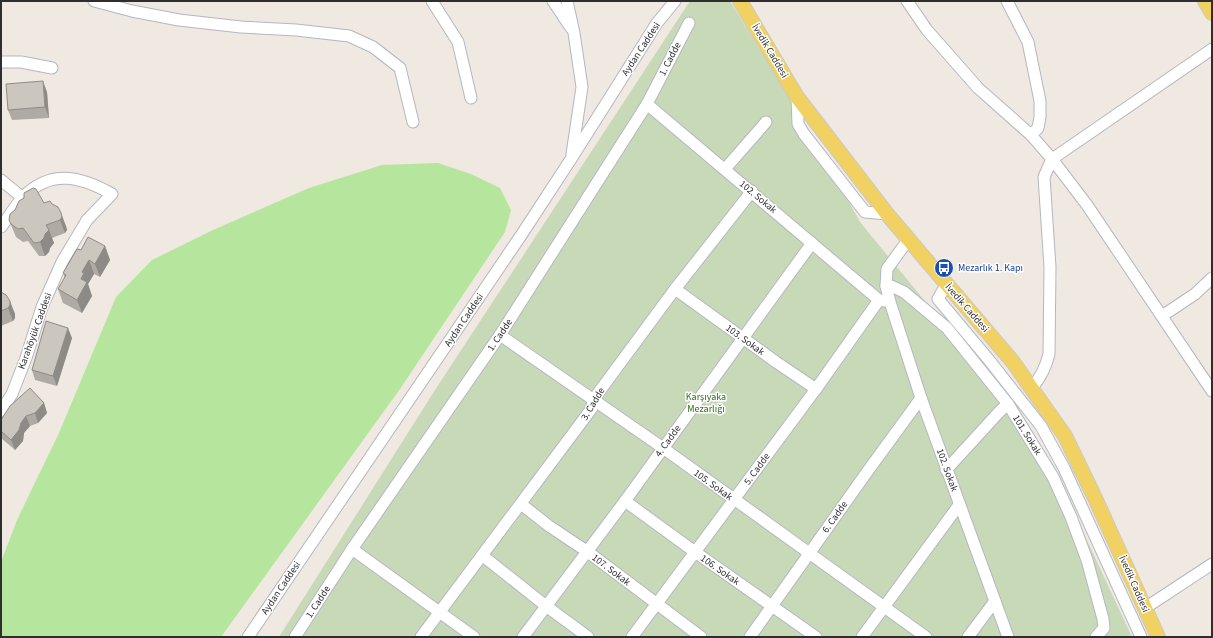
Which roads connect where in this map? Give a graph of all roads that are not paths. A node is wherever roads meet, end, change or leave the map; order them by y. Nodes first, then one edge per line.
1 (94, 1) edge
2 (432, 1) edge
3 (553, 1) edge
4 (567, 1) edge
5 (675, 1) edge
6 (740, 1) edge
7 (907, 1) edge
8 (1007, 1) edge
9 (1205, 1) edge
10 (1212, 14) edge
11 (689, 23) dead end
12 (574, 33) junction
13 (1212, 49) edge
14 (1, 62) edge
15 (52, 68) dead end
16 (470, 98) dead end
17 (647, 104) junction
18 (413, 122) dead end
19 (766, 122) dead end
20 (1031, 135) junction
21 (1052, 159) junction
22 (571, 160) junction
23 (725, 169) junction
24 (1, 180) edge
25 (752, 191) junction
26 (23, 198) junction
27 (1, 227) edge
28 (908, 240) junction
29 (812, 243) junction
30 (1212, 278) edge
31 (946, 285) junction
32 (886, 286) junction
33 (675, 289) junction
34 (885, 301) junction
35 (1162, 316) junction
36 (500, 335) junction
37 (742, 338) junction
38 (1013, 362) junction
39 (1000, 373) junction
40 (1032, 388) junction
41 (816, 389) junction
42 (1212, 391) edge
43 (921, 398) junction
44 (593, 400) junction
45 (1008, 404) junction
46 (1, 411) edge
47 (663, 448) junction
48 (946, 470) junction
49 (1095, 498) junction
50 (734, 500) junction
51 (625, 501) junction
52 (521, 504) junction
53 (1081, 504) junction
54 (960, 505) junction
55 (352, 548) junction
56 (588, 552) junction
57 (695, 552) junction
58 (810, 554) junction
59 (483, 556) junction
60 (1212, 564) edge
61 (995, 601) junction
62 (656, 604) junction
63 (546, 606) junction
64 (771, 606) junction
65 (884, 606) junction
66 (1145, 608) junction
67 (440, 612) junction
68 (248, 637) edge
69 (295, 637) edge
70 (421, 637) edge
71 (474, 637) edge
72 (523, 637) edge
73 (588, 637) edge
74 (632, 637) edge
75 (701, 637) edge
76 (750, 637) edge
77 (816, 637) edge
78 (862, 637) edge
79 (926, 637) edge
80 (968, 637) edge
81 (1008, 637) edge
82 (1096, 637) edge
83 (1141, 637) edge
84 (1158, 637) edge

1 - 18 street
2 - 16 street
3 - 12 street
4 - 12 street
5 - 22 street, Aydan Caddesi
6 - 28 main road, İvedik Caddesi
7 - 20 street
8 - 20 street
9 - 10 main road
11 - 17 street, 1. Cadde
12 - 22 street
13 - 21 street
14 - 15 street
17 - 23 street, 102. Sokak
17 - 36 street, 1. Cadde
19 - 23 street
20 - 21 street
21 - 35 street
21 - 40 street
22 - 68 street, Aydan Caddesi
23 - 25 street, 102. Sokak
24 - 26 street
25 - 29 street, 102. Sokak
25 - 33 street, 3. Cadde
26 - 27 street
26 - 46 street, Karahöyük Caddesi
28 - 31 main road, İvedik Caddesi
28 - 32 street, 102. Sokak
29 - 34 street, 102. Sokak
29 - 37 street, 4. Cadde
30 - 35 street
31 - 38 main road, İvedik Caddesi
31 - 39 street
32 - 34 street, 102. Sokak
32 - 45 street, 101. Sokak
33 - 37 street, 103. Sokak
33 - 44 street, 3. Cadde
34 - 41 street, 5. Cadde
34 - 43 street, 102. Sokak
35 - 42 street
36 - 44 street, 105. Sokak
36 - 55 street, 1. Cadde
37 - 41 street, 103. Sokak
37 - 47 street, 4. Cadde
38 - 39 street
38 - 40 main road, İvedik Caddesi
39 - 53 street
40 - 49 main road, İvedik Caddesi
41 - 50 street, 5. Cadde
43 - 48 street, 102. Sokak
43 - 58 street, 6. Cadde
44 - 47 street, 105. Sokak
44 - 52 street, 3. Cadde
45 - 48 street
45 - 82 street, 101. Sokak
47 - 50 street, 105. Sokak
47 - 51 street, 4. Cadde
48 - 54 street, 102. Sokak
49 - 53 street
49 - 66 main road, İvedik Caddesi
50 - 57 street, 5. Cadde
50 - 58 street, 105. Sokak
51 - 56 street, 4. Cadde
51 - 57 street, 106. Sokak
52 - 56 street, 107. Sokak
52 - 59 street, 3. Cadde
53 - 83 street
54 - 61 street, 102. Sokak
54 - 65 street
55 - 67 street
55 - 69 street, 1. Cadde
56 - 62 street, 107. Sokak
56 - 63 street, 4. Cadde
57 - 62 street, 5. Cadde
57 - 64 street, 106. Sokak
58 - 64 street, 6. Cadde
58 - 65 street, 105. Sokak
59 - 63 street
59 - 67 street, 3. Cadde
60 - 66 street
61 - 80 street
61 - 81 street, 102. Sokak
62 - 74 street, 5. Cadde
62 - 75 street, 107. Sokak
63 - 72 street, 4. Cadde
63 - 73 street
64 - 76 street, 6. Cadde
64 - 77 street, 106. Sokak
65 - 78 street
65 - 79 street, 105. Sokak
66 - 84 main road, İvedik Caddesi
67 - 70 street, 3. Cadde
67 - 71 street

